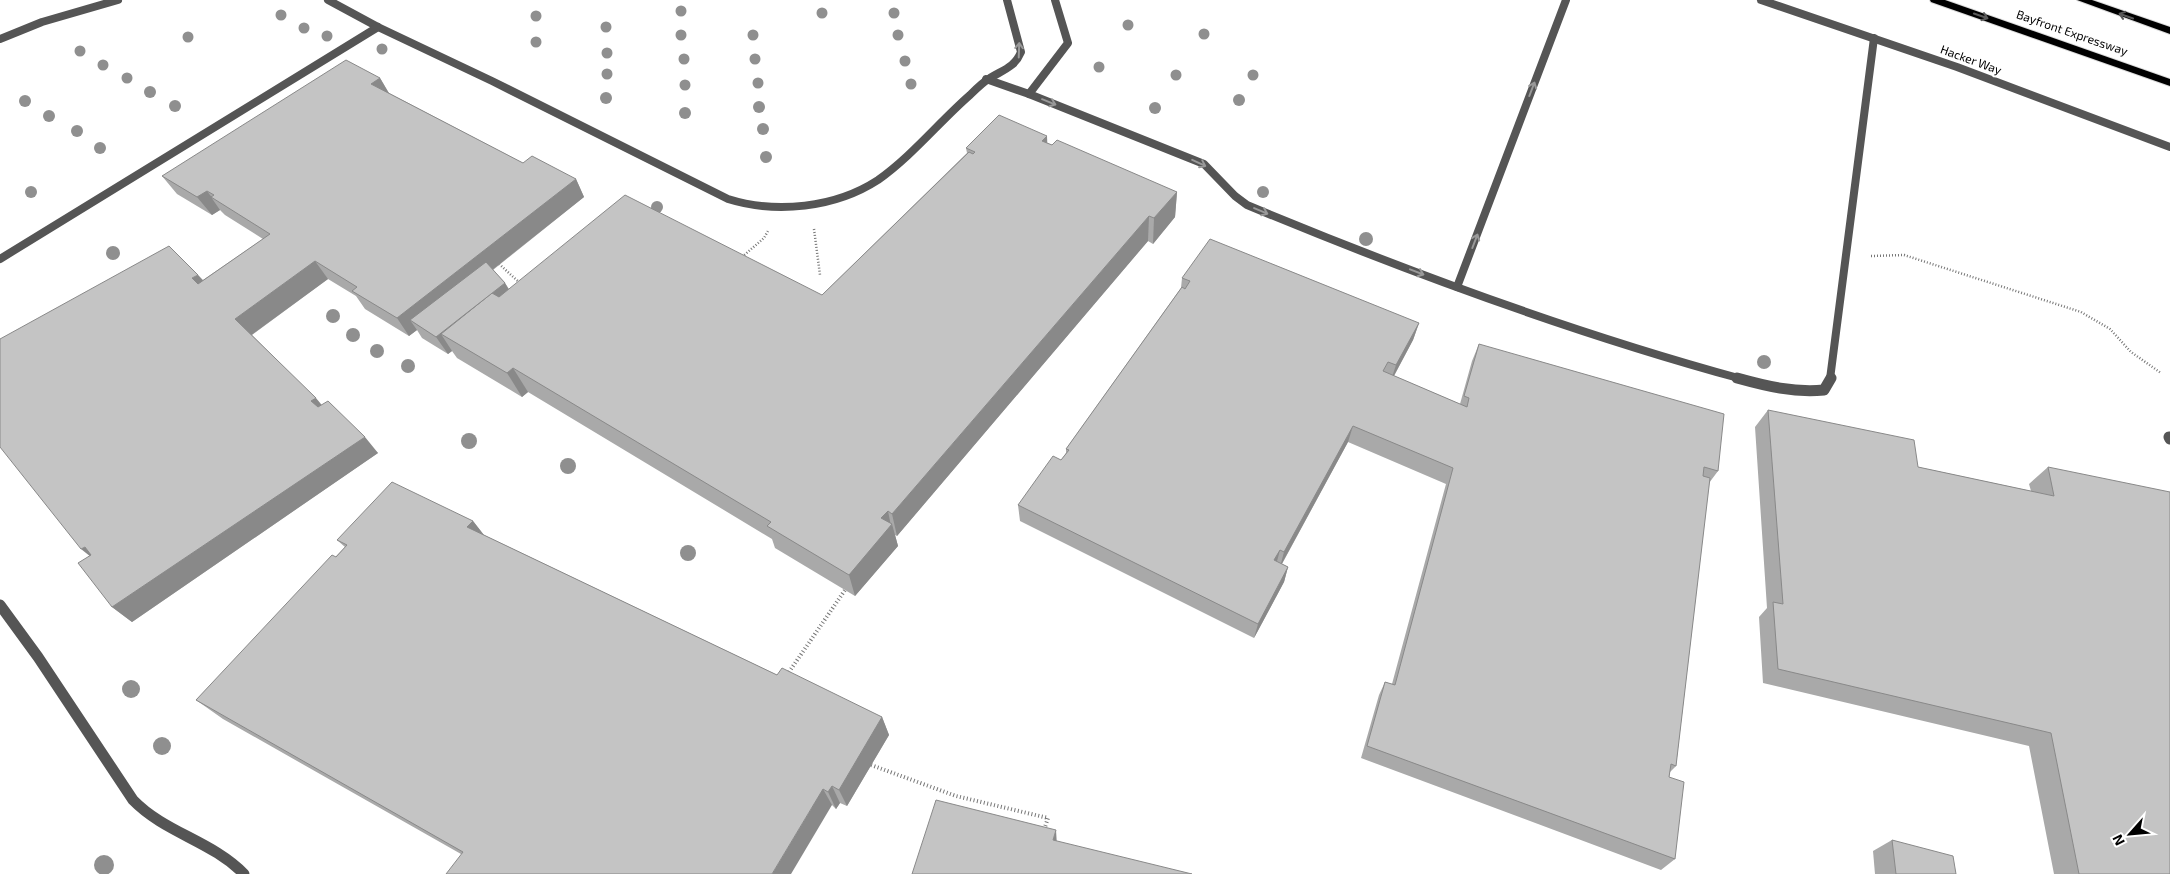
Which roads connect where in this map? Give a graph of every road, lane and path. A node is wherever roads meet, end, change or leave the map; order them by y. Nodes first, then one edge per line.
1 (118, 0) edge
2 (328, 0) edge
3 (1007, 0) edge
4 (1055, 0) edge
5 (1566, 0) edge
6 (1762, 0) edge
7 (1936, 0) edge
8 (2082, 0) edge
9 (378, 27) junction
10 (2170, 31) edge
11 (0, 38) edge
12 (1874, 38) junction
13 (986, 79) junction
14 (2170, 83) edge
15 (1029, 94) junction
16 (2170, 147) edge
17 (812, 203) junction
18 (782, 208) junction
19 (742, 257) edge
20 (1848, 258) junction
21 (0, 259) edge
22 (499, 264) dead end
23 (820, 276) dead end
24 (1457, 286) junction
25 (526, 288) edge
26 (2161, 373) dead end
27 (845, 590) edge
28 (0, 605) edge
29 (782, 682) edge
30 (871, 765) edge
31 (1043, 833) edge
32 (244, 874) edge

1 - 11 lane
2 - 9 lane
13 -> 3 lane
4 - 15 lane
24 -> 5 lane
6 - 12 lane, Hacker Way
7 -> 14 highway, Bayfront Expressway
10 -> 8 highway
9 - 18 lane
9 - 21 lane
12 - 16 lane, Hacker Way
12 - 20 lane
13 - 15 lane
13 - 17 lane
15 -> 24 lane
17 - 18 lane
17 - 23 path
18 - 19 path
20 - 24 lane
20 - 26 path
22 - 25 path
27 - 29 path
28 - 32 lane
30 - 31 path

